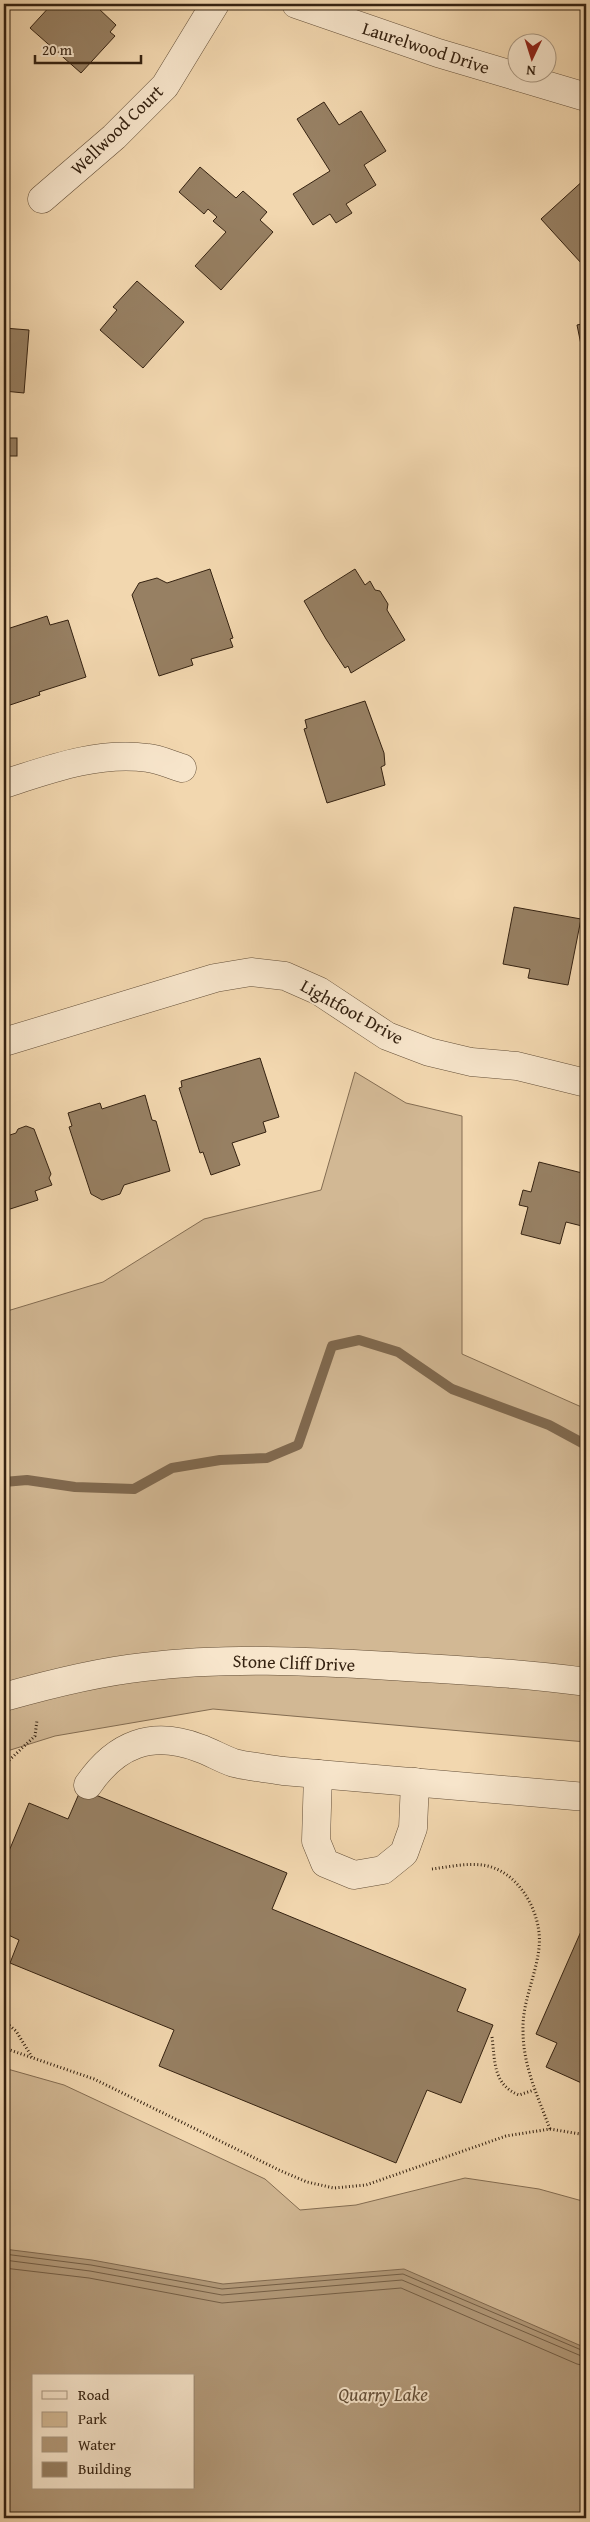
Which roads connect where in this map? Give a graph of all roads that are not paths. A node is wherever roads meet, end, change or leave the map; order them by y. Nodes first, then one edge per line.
1 (215, 4) edge
2 (296, 4) edge
3 (586, 97) edge
4 (42, 199) dead end
5 (182, 768) dead end
6 (4, 784) edge
7 (4, 1042) edge
8 (586, 1083) edge
9 (586, 1682) edge
10 (4, 1697) edge
11 (318, 1774) junction
12 (415, 1782) junction
13 (88, 1785) dead end
14 (586, 1797) edge

1 - 4 street, Wellwood Court
2 - 3 street, Laurelwood Drive
5 - 6 street
7 - 8 street, Lightfoot Drive
9 - 10 street, Stone Cliff Drive
11 - 12 street
11 - 12 street
11 - 13 street
12 - 14 street

